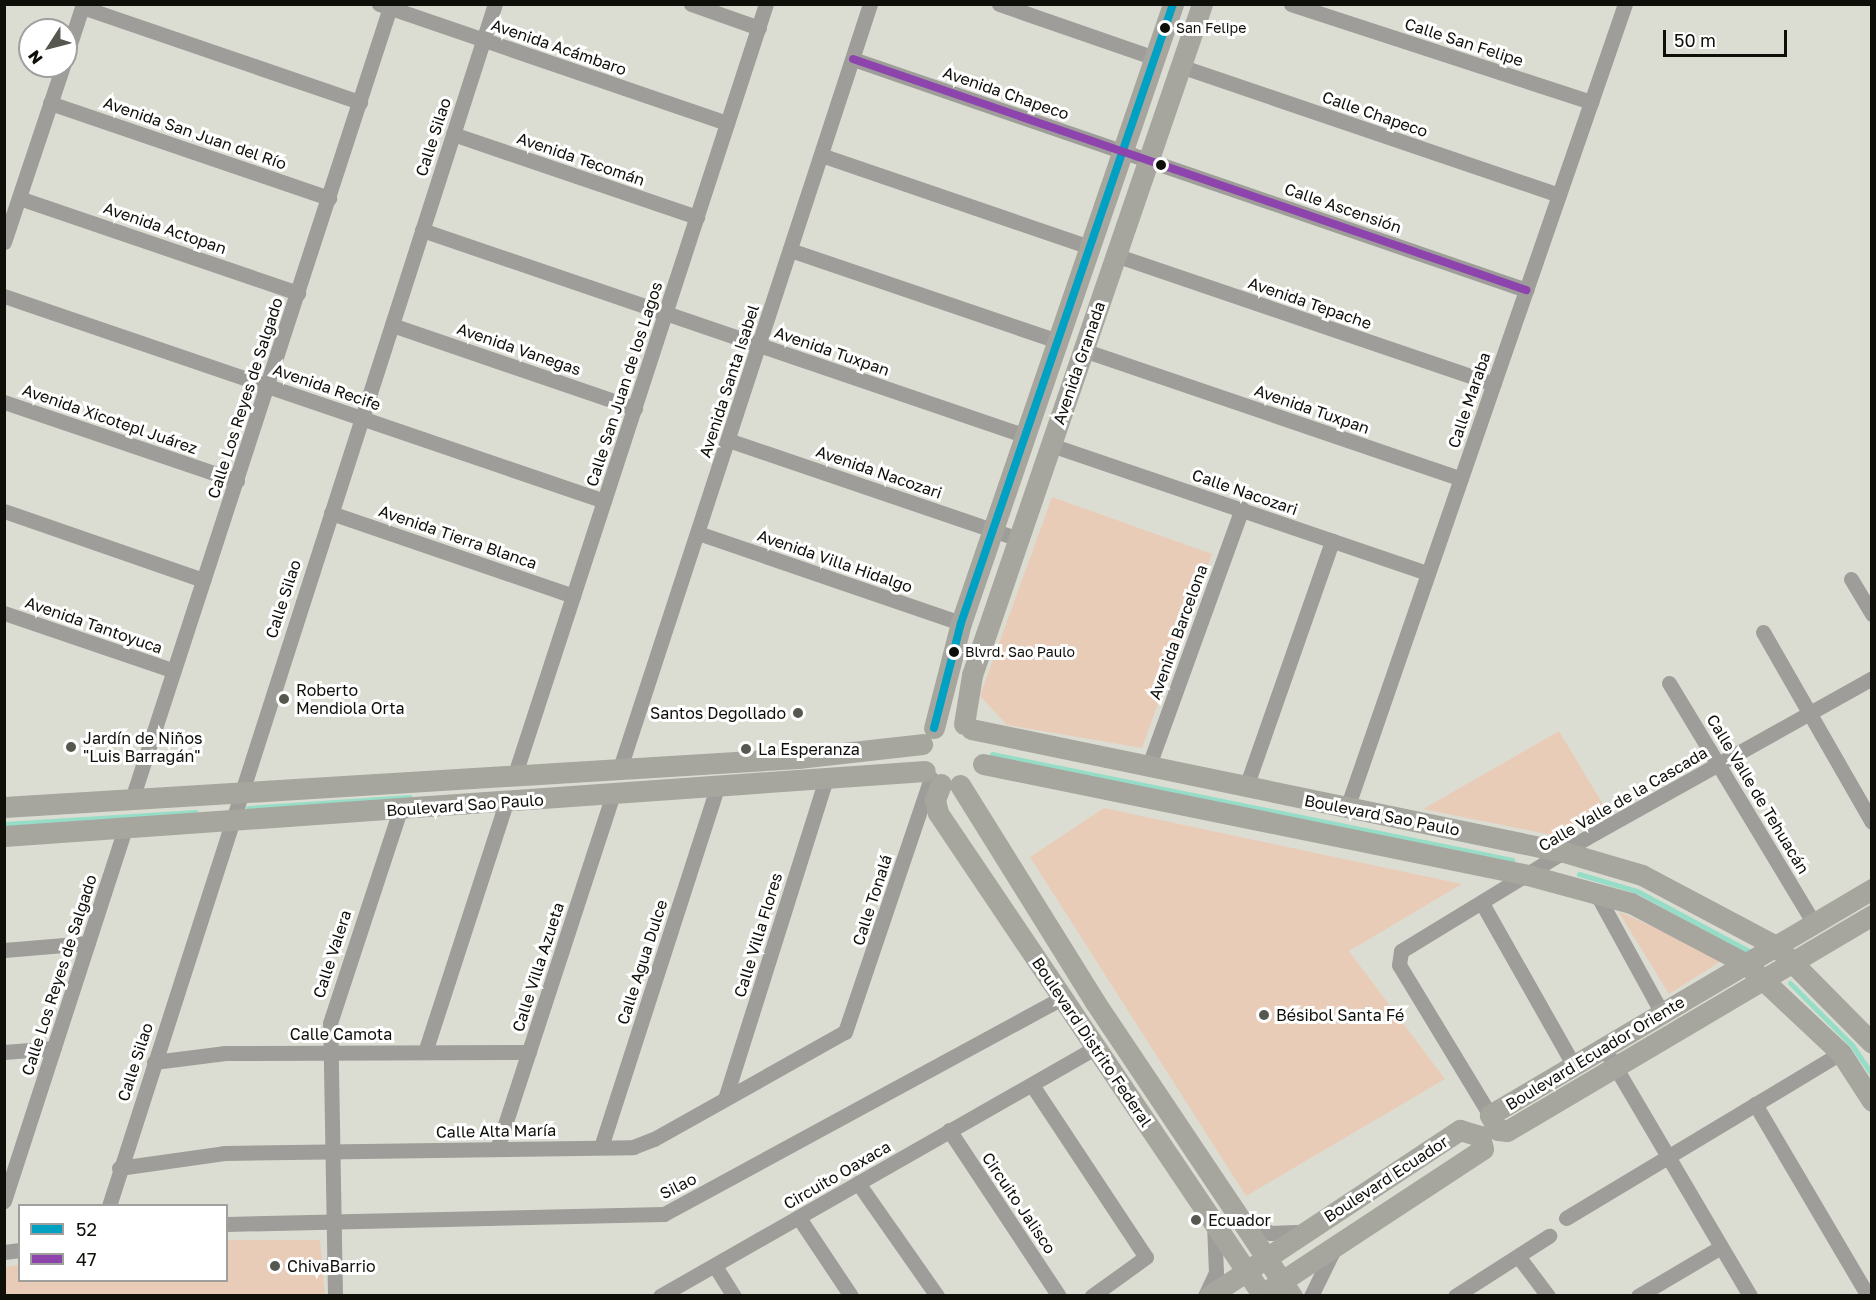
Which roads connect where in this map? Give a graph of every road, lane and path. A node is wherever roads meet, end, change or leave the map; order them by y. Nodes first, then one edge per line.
1 (495, 4) edge
2 (691, 4) edge
3 (766, 4) edge
4 (870, 4) edge
5 (999, 4) edge
6 (1173, 4) edge
7 (1202, 4) edge
8 (1291, 4) edge
9 (1622, 5) edge
10 (83, 6) edge
11 (387, 6) edge
12 (78, 21) edge
13 (759, 28) junction
14 (483, 40) junction
15 (1155, 58) junction
16 (853, 59) junction
17 (1180, 66) junction
18 (59, 78) edge
19 (360, 102) junction
20 (1591, 102) junction
21 (50, 103) junction
22 (727, 123) junction
23 (453, 134) junction
24 (1123, 152) junction
25 (821, 155) junction
26 (1148, 160) junction
27 (1559, 195) junction
28 (19, 198) junction
29 (329, 198) junction
30 (697, 218) junction
31 (422, 230) junction
32 (4, 242) edge
33 (1090, 247) junction
34 (790, 250) junction
35 (1115, 255) junction
36 (1526, 290) junction
37 (298, 293) junction
38 (4, 296) edge
39 (666, 313) junction
40 (392, 325) junction
41 (1058, 341) junction
42 (759, 345) junction
43 (1083, 350) junction
44 (1494, 384) junction
45 (268, 386) junction
46 (4, 402) edge
47 (635, 408) junction
48 (361, 418) junction
49 (1026, 436) junction
50 (728, 440) junction
51 (1051, 445) junction
52 (1461, 479) junction
53 (237, 481) junction
54 (604, 501) junction
55 (1242, 509) junction
56 (4, 511) edge
57 (331, 513) junction
58 (994, 531) junction
59 (698, 533) junction
60 (1019, 539) junction
61 (1332, 541) junction
62 (1428, 573) junction
63 (1851, 579) dead end
64 (203, 580) junction
65 (573, 596) junction
66 (4, 614) edge
67 (1872, 614) edge
68 (961, 623) junction
69 (1763, 632) dead end
70 (171, 670) junction
71 (1872, 678) edge
72 (1670, 683) dead end
73 (1809, 713) junction
74 (968, 726) junction
75 (928, 736) junction
76 (983, 764) junction
77 (1721, 764) junction
78 (620, 768) junction
79 (1148, 768) junction
80 (515, 774) junction
81 (939, 780) junction
82 (825, 781) junction
83 (717, 788) junction
84 (1246, 788) junction
85 (613, 795) junction
86 (237, 796) junction
87 (131, 802) junction
88 (506, 802) junction
89 (4, 807) edge
90 (1347, 808) junction
91 (400, 810) junction
92 (232, 821) junction
93 (1872, 822) edge
94 (125, 828) junction
95 (4, 836) edge
96 (1564, 852) junction
97 (1528, 875) junction
98 (1872, 889) edge
99 (1596, 893) junction
100 (1483, 905) junction
101 (1872, 915) edge
102 (1814, 923) junction
103 (88, 943) junction
104 (1776, 946) junction
105 (4, 950) edge
106 (1793, 962) junction
107 (1745, 963) junction
108 (1764, 979) junction
109 (1062, 998) junction
110 (1095, 1002) junction
111 (1662, 1013) junction
112 (1075, 1018) junction
113 (845, 1032) joint
114 (1872, 1043) edge
115 (54, 1048) junction
116 (1095, 1048) junction
117 (1604, 1048) junction
118 (4, 1052) edge
119 (330, 1052) junction
120 (424, 1052) junction
121 (529, 1052) junction
122 (1841, 1053) junction
123 (154, 1062) junction
124 (1574, 1065) junction
125 (1615, 1067) junction
126 (1032, 1085) junction
127 (725, 1099) junction
128 (1872, 1101) edge
129 (1755, 1104) junction
130 (1490, 1115) junction
131 (949, 1130) junction
132 (601, 1147) junction
133 (497, 1149) junction
134 (331, 1151) junction
135 (1668, 1156) junction
136 (120, 1168) junction
137 (858, 1183) junction
138 (4, 1201) edge
139 (110, 1204) edge
140 (1236, 1214) junction
141 (799, 1218) junction
142 (1566, 1218) dead end
143 (1213, 1219) junction
144 (228, 1224) edge
145 (331, 1224) junction
146 (1306, 1232) junction
147 (1549, 1236) dead end
148 (1339, 1244) junction
149 (1721, 1247) junction
150 (1518, 1256) junction
151 (1265, 1258) junction
152 (715, 1266) junction
153 (1246, 1271) junction
154 (1287, 1288) edge
155 (1262, 1295) edge
156 (335, 1296) edge
157 (660, 1296) edge
158 (734, 1296) edge
159 (851, 1296) edge
160 (937, 1296) edge
161 (1059, 1296) edge
162 (1092, 1296) edge
163 (1207, 1296) edge
164 (1311, 1296) edge
165 (1455, 1296) edge
166 (1548, 1296) edge
167 (1638, 1296) edge
168 (1750, 1296) edge
169 (1868, 1296) edge

1 - 14 street, Calle Silao
2 - 13 street
3 - 13 street, Calle San Juan de los Lagos
4 - 16 street, Avenida Santa Isabel
5 - 15 street
6 - 15 main road, Avenida Granada
7 - 17 main road, Avenida Granada
8 - 20 street, Calle San Felipe
9 - 20 street, Calle Maraba
10 - 12 street
10 - 19 street
11 - 14 street, Avenida Acámbaro
11 - 19 street, Calle Los Reyes de Salgado
13 - 22 street, Calle San Juan de los Lagos
14 - 22 street, Avenida Acámbaro
14 - 23 street, Calle Silao
15 - 24 main road, Avenida Granada
16 - 24 street, Avenida Chapeco
16 - 25 street, Avenida Santa Isabel
17 - 26 main road, Avenida Granada
17 - 27 street, Calle Chapeco
18 - 21 street
19 - 29 street, Calle Los Reyes de Salgado
20 - 27 street, Calle Maraba
21 - 28 street
21 - 29 street, Avenida San Juan del Río
22 - 30 street, Calle San Juan de los Lagos
23 - 30 street, Avenida Tecomán
23 - 31 street, Calle Silao
24 - 26 street, Avenida Chapeco
24 - 33 main road, Avenida Granada
25 - 33 street
25 - 34 street, Avenida Santa Isabel
26 - 35 main road, Avenida Granada
26 - 36 street, Calle Ascensión
27 - 36 street, Calle Maraba
28 - 32 street
28 - 37 street, Avenida Actopan
29 - 37 street, Calle Los Reyes de Salgado
30 - 39 street, Calle San Juan de los Lagos
31 - 39 street, Avenida Tuxpan
31 - 40 street, Calle Silao
33 - 41 main road, Avenida Granada
34 - 41 street
34 - 42 street, Avenida Santa Isabel
35 - 43 main road, Avenida Granada
35 - 44 street, Avenida Tepache
36 - 44 street, Calle Maraba
37 - 45 street, Calle Los Reyes de Salgado
38 - 45 street, Avenida Recife
39 - 42 street, Avenida Tuxpan
39 - 47 street, Calle San Juan de los Lagos
40 - 47 street, Avenida Vanegas
40 - 48 street, Calle Silao
41 - 49 main road, Avenida Granada
42 - 49 street, Avenida Tuxpan
42 - 50 street, Avenida Santa Isabel
43 - 51 main road, Avenida Granada
43 - 52 street, Avenida Tuxpan
44 - 52 street, Calle Maraba
45 - 48 street, Avenida Recife
45 - 53 street, Calle Los Reyes de Salgado
46 - 53 street, Avenida Xicotepl Juárez
47 - 54 street, Calle San Juan de los Lagos
48 - 54 street, Avenida Recife
48 - 57 street, Calle Silao
49 - 58 main road, Avenida Granada
50 - 58 street, Avenida Nacozari
50 - 59 street, Avenida Santa Isabel
51 - 55 street, Calle Nacozari
51 - 60 main road, Avenida Granada
52 - 62 street, Calle Maraba
53 - 64 street, Calle Los Reyes de Salgado
54 - 65 street, Calle San Juan de los Lagos
55 - 61 street, Calle Nacozari
55 - 79 street, Avenida Barcelona
56 - 64 street
57 - 65 street, Avenida Tierra Blanca
57 - 86 street, Calle Silao
58 - 60 street, Avenida Nacozari
58 - 68 main road, Avenida Granada
59 - 68 street, Avenida Villa Hidalgo
59 - 78 street, Avenida Santa Isabel
60 - 74 main road, Avenida Granada
61 - 62 street, Calle Nacozari
61 - 84 street
62 - 90 street, Calle Maraba
63 - 67 street
64 - 70 street, Calle Los Reyes de Salgado
65 - 80 street, Calle San Juan de los Lagos
66 - 70 street, Avenida Tantoyuca
68 - 75 main road, Avenida Granada
69 - 73 street
70 - 87 street, Calle Los Reyes de Salgado
71 - 73 street, Calle Valle de la Cascada
72 - 77 street, Calle Valle de Tehuacán
73 - 77 street, Calle Valle de la Cascada
73 - 93 street
74 - 75 main road, Boulevard Sao Paulo
74 - 76 main road
74 - 79 main road, Boulevard Sao Paulo
75 - 78 main road, Boulevard Sao Paulo
75 - 81 main road
76 - 81 main road
76 - 97 main road, Boulevard Sao Paulo
77 - 96 street, Calle Valle de la Cascada
77 - 102 street, Calle Valle de Tehuacán
78 - 80 main road, Boulevard Sao Paulo
79 - 84 main road, Boulevard Sao Paulo
80 - 86 main road, Boulevard Sao Paulo
81 - 82 main road, Boulevard Sao Paulo
81 - 109 main road, Boulevard Distrito Federal
81 - 110 main road, Boulevard Distrito Federal
81 - 113 street, Calle Tonalá
82 - 83 main road, Boulevard Sao Paulo
82 - 127 street, Calle Villa Flores
83 - 85 main road, Boulevard Sao Paulo
83 - 132 street, Calle Agua Dulce
84 - 90 main road, Boulevard Sao Paulo
85 - 88 main road, Boulevard Sao Paulo
85 - 121 street, Calle Villa Azueta
86 - 87 main road, Boulevard Sao Paulo
86 - 92 street, Calle Silao
87 - 89 main road, Boulevard Sao Paulo
88 - 91 main road, Boulevard Sao Paulo
88 - 120 street
90 - 96 main road, Boulevard Sao Paulo
91 - 92 main road, Boulevard Sao Paulo
91 - 119 street, Calle Valera
92 - 94 main road, Boulevard Sao Paulo
92 - 123 street, Calle Silao
94 - 95 main road, Boulevard Sao Paulo
94 - 103 street, Calle Los Reyes de Salgado
96 - 97 street, Calle Valle de la Cascada
96 - 104 main road, Boulevard Sao Paulo
97 - 99 main road, Boulevard Sao Paulo
97 - 100 street, Calle Valle de la Cascada
98 - 102 main road, Boulevard Ecuador Oriente
99 - 107 main road, Boulevard Sao Paulo
99 - 111 street
100 - 124 street
100 - 130 street, Calle Valle de la Cascada
101 - 106 main road, Boulevard Ecuador Oriente
102 - 104 main road, Boulevard Ecuador Oriente
103 - 105 street
103 - 115 street, Calle Los Reyes de Salgado
104 - 106 main road, Boulevard Sao Paulo
104 - 107 main road, Boulevard Ecuador Oriente
106 - 108 main road, Boulevard Ecuador Oriente
106 - 114 main road, Boulevard Sao Paulo
107 - 108 main road, Boulevard Sao Paulo
107 - 111 main road, Boulevard Ecuador Oriente
108 - 122 main road, Boulevard Sao Paulo
108 - 125 main road, Boulevard Ecuador Oriente
109 - 112 main road, Boulevard Distrito Federal
109 - 145 street, Silao
110 - 112 street
110 - 140 main road, Boulevard Distrito Federal
111 - 117 main road, Boulevard Ecuador Oriente
112 - 116 main road, Boulevard Distrito Federal
113 - 127 street, Calle Alta María
115 - 118 street
115 - 138 street, Calle Los Reyes de Salgado
116 - 126 street, Circuito Oaxaca
116 - 143 main road, Boulevard Distrito Federal
117 - 124 main road, Boulevard Ecuador Oriente
117 - 125 street
119 - 120 street, Calle Camota
119 - 123 street, Calle Camota
119 - 134 street, Calle Valera
120 - 121 street, Calle Camota
121 - 133 street, Calle Villa Azueta
122 - 128 main road, Boulevard Sao Paulo
122 - 129 street
123 - 136 street, Calle Silao
124 - 130 main road, Boulevard Ecuador Oriente
125 - 130 main road, Boulevard Ecuador Oriente
125 - 135 street
126 - 131 street, Circuito Oaxaca
126 - 162 street
127 - 132 street, Calle Alta María
129 - 135 street
129 - 169 street
131 - 137 street, Circuito Oaxaca
131 - 161 street, Circuito Jalisco
132 - 133 street, Calle Alta María
133 - 134 street, Calle Alta María
134 - 136 street, Calle Alta María
134 - 145 street, Calle Valera
135 - 142 street
135 - 149 street
136 - 139 street, Calle Silao
137 - 141 street, Circuito Oaxaca
137 - 160 street
140 - 146 street
140 - 151 main road, Boulevard Distrito Federal
141 - 152 street, Circuito Oaxaca
141 - 159 street
143 - 153 main road, Boulevard Distrito Federal
143 - 163 street
144 - 145 street, Silao
145 - 156 street, Calle Valera
146 - 148 main road, Boulevard Ecuador
146 - 151 main road, Boulevard Ecuador
147 - 150 street
148 - 154 main road, Boulevard Ecuador
148 - 164 street
149 - 167 street
149 - 168 street
150 - 165 street
150 - 166 street
151 - 153 main road, Boulevard Ecuador
151 - 154 main road, Boulevard Distrito Federal
152 - 157 street, Circuito Oaxaca
152 - 158 street
153 - 155 main road, Boulevard Distrito Federal
153 - 163 main road, Boulevard Ecuador
154 - 155 main road, Boulevard Ecuador

